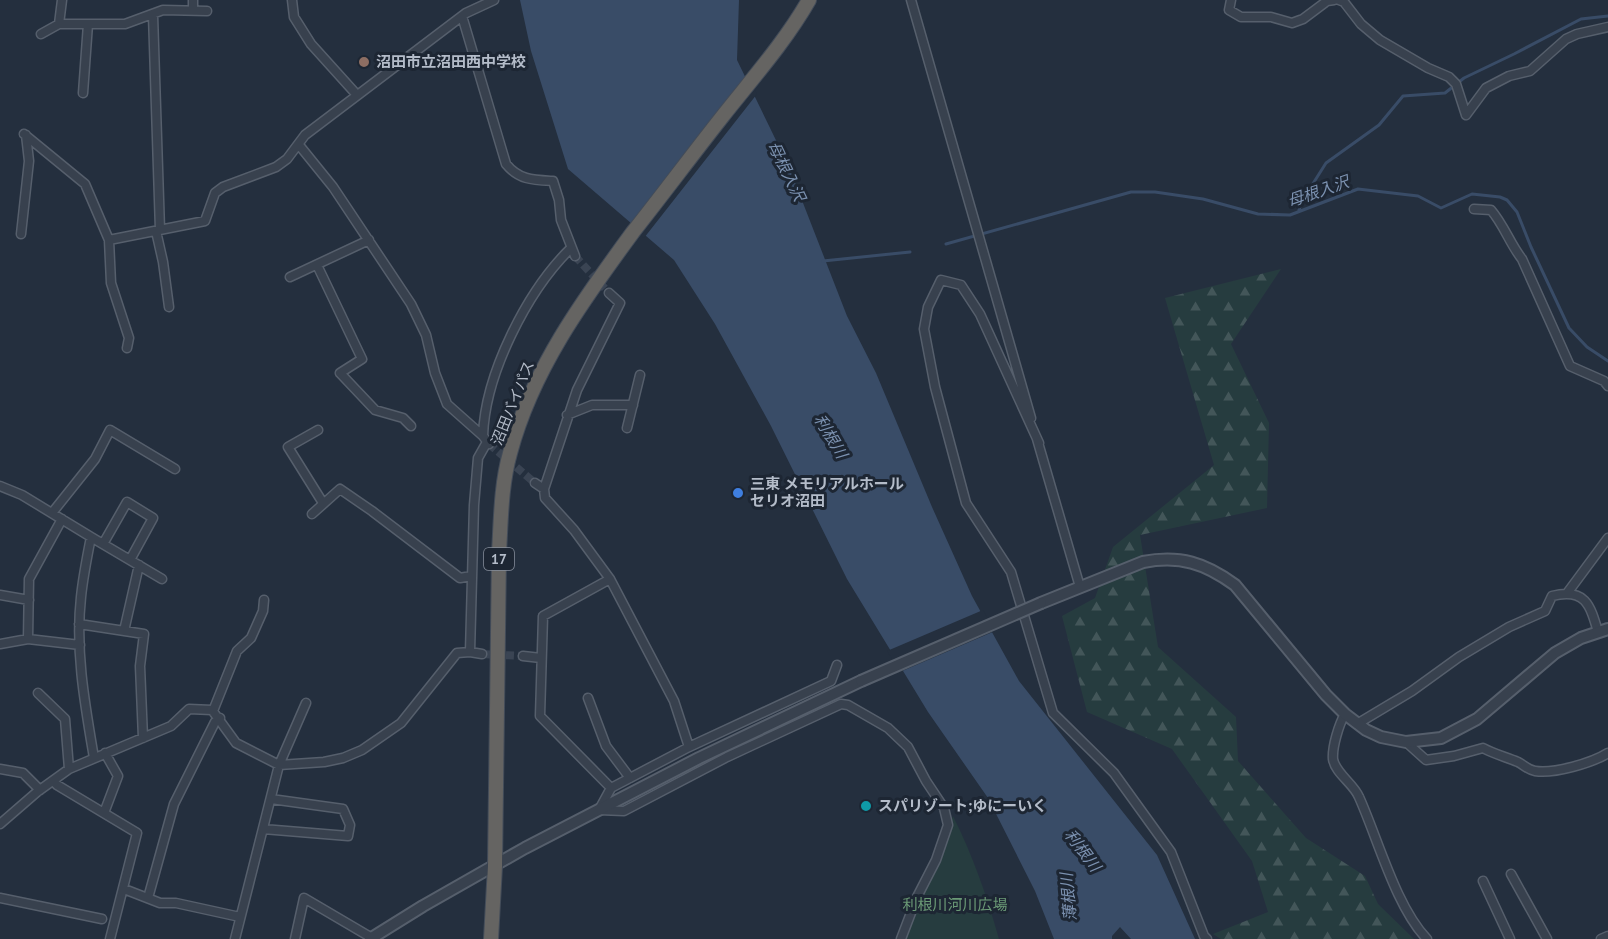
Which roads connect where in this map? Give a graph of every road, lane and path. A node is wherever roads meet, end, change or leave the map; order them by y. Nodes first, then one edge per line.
1 (62, 0) edge
2 (193, 0) edge
3 (292, 0) edge
4 (494, 0) edge
5 (808, 0) edge
6 (911, 0) edge
7 (1231, 0) edge
8 (1334, 0) edge
9 (1339, 0) edge
10 (192, 10) junction
11 (207, 10) dead end
12 (153, 15) junction
13 (462, 16) junction
14 (59, 24) junction
15 (88, 24) junction
16 (1608, 27) edge
17 (40, 34) dead end
18 (83, 93) dead end
19 (357, 95) junction
20 (299, 145) junction
21 (1474, 209) dead end
22 (158, 230) junction
23 (21, 234) dead end
24 (109, 240) junction
25 (369, 240) junction
26 (316, 265) junction
27 (290, 277) dead end
28 (609, 293) tunnel mouth
29 (169, 307) dead end
30 (127, 348) dead end
31 (640, 375) dead end
32 (1608, 386) edge
33 (633, 405) junction
34 (567, 416) junction
35 (411, 426) dead end
36 (627, 428) dead end
37 (318, 430) dead end
38 (486, 441) junction
39 (1039, 443) junction
40 (175, 469) dead end
41 (535, 483) tunnel mouth
42 (0, 486) edge
43 (544, 489) junction
44 (323, 503) junction
45 (52, 513) junction
46 (312, 514) dead end
47 (62, 519) junction
48 (91, 537) junction
49 (1608, 538) edge
50 (103, 544) junction
51 (130, 560) junction
52 (139, 566) junction
53 (471, 576) junction
54 (162, 579) dead end
55 (610, 579) junction
56 (1080, 587) junction
57 (1568, 592) junction
58 (0, 595) edge
59 (29, 600) junction
60 (264, 600) dead end
61 (80, 624) junction
62 (1603, 630) edge
63 (124, 631) junction
64 (28, 639) junction
65 (0, 644) edge
66 (80, 645) junction
67 (470, 652) junction
68 (482, 654) tunnel mouth
69 (523, 656) tunnel mouth
70 (541, 658) junction
71 (837, 665) dead end
72 (38, 693) dead end
73 (588, 698) dead end
74 (306, 703) dead end
75 (213, 711) junction
76 (1345, 714) junction
77 (220, 718) junction
78 (1357, 724) junction
79 (143, 738) junction
80 (1406, 742) junction
81 (689, 747) junction
82 (105, 753) junction
83 (1608, 753) edge
84 (94, 758) junction
85 (279, 765) junction
86 (0, 769) edge
87 (69, 769) junction
88 (630, 778) junction
89 (52, 781) junction
90 (611, 788) junction
91 (40, 790) junction
92 (271, 799) junction
93 (599, 810) junction
94 (104, 813) junction
95 (0, 824) edge
96 (263, 829) junction
97 (495, 866) junction
98 (1511, 874) dead end
99 (1483, 881) dead end
100 (124, 889) junction
101 (0, 898) edge
102 (148, 898) junction
103 (240, 917) junction
104 (102, 919) dead end
105 (1608, 936) edge
106 (371, 938) edge
107 (110, 939) edge
108 (235, 939) edge
109 (295, 939) edge
110 (491, 939) edge
111 (901, 939) edge
112 (1208, 939) edge
113 (1427, 939) edge
114 (1510, 939) edge
115 (1547, 939) edge
116 (1601, 939) edge

1 - 14 street
2 - 10 street
3 - 19 street
4 - 13 street
5 - 97 highway, 沼田バイパス / 17
6 - 39 street
7 - 8 street
9 - 16 street
10 - 11 street
10 - 12 street
12 - 15 street
12 - 22 street
13 - 19 street
13 - 38 street
14 - 15 street
14 - 17 street
15 - 18 street
19 - 20 street
20 - 22 street
20 - 25 street
21 - 32 street
22 - 24 street
22 - 29 street
23 - 24 street
24 - 30 street
25 - 26 street
25 - 38 street
26 - 27 street
26 - 35 street
28 - 34 street
31 - 33 street
33 - 34 street
33 - 36 street
34 - 43 street
37 - 44 street
38 - 53 street
39 - 56 street
39 - 112 street
40 - 45 street
41 - 43 street
42 - 45 street
43 - 55 street
44 - 46 street
44 - 53 street
45 - 47 street
47 - 48 street
47 - 59 street
48 - 50 street
48 - 61 street
49 - 57 street
50 - 51 street
50 - 51 street
51 - 52 street
52 - 54 street
52 - 63 street
53 - 67 street
55 - 70 street
55 - 81 street
56 - 76 street
56 - 93 street, bridge
57 - 62 street
57 - 78 street
58 - 59 street
59 - 64 street
60 - 75 street
61 - 63 street
61 - 66 street
62 - 80 street
63 - 79 street
64 - 65 street
64 - 66 street
66 - 84 street
67 - 68 street
67 - 85 street
69 - 70 street
70 - 90 street
71 - 81 street
72 - 87 street
73 - 88 street
74 - 85 street
75 - 77 street
75 - 79 street
76 - 78 street
76 - 113 street
77 - 85 street
77 - 102 street
78 - 80 street
79 - 82 street
80 - 83 street
81 - 88 street
82 - 84 street
82 - 94 street
84 - 87 street
85 - 92 street
86 - 91 street
87 - 89 street
88 - 90 street
89 - 91 street
89 - 94 street
90 - 93 street
91 - 95 street
92 - 96 street
92 - 96 street
93 - 97 street
93 - 111 street
94 - 100 street
96 - 103 street
97 - 106 street
97 - 110 highway, 沼田バイパス / 17
98 - 115 street
99 - 114 street
100 - 102 street
100 - 107 street
101 - 104 street
102 - 103 street
103 - 108 street
105 - 116 street
106 - 109 street

